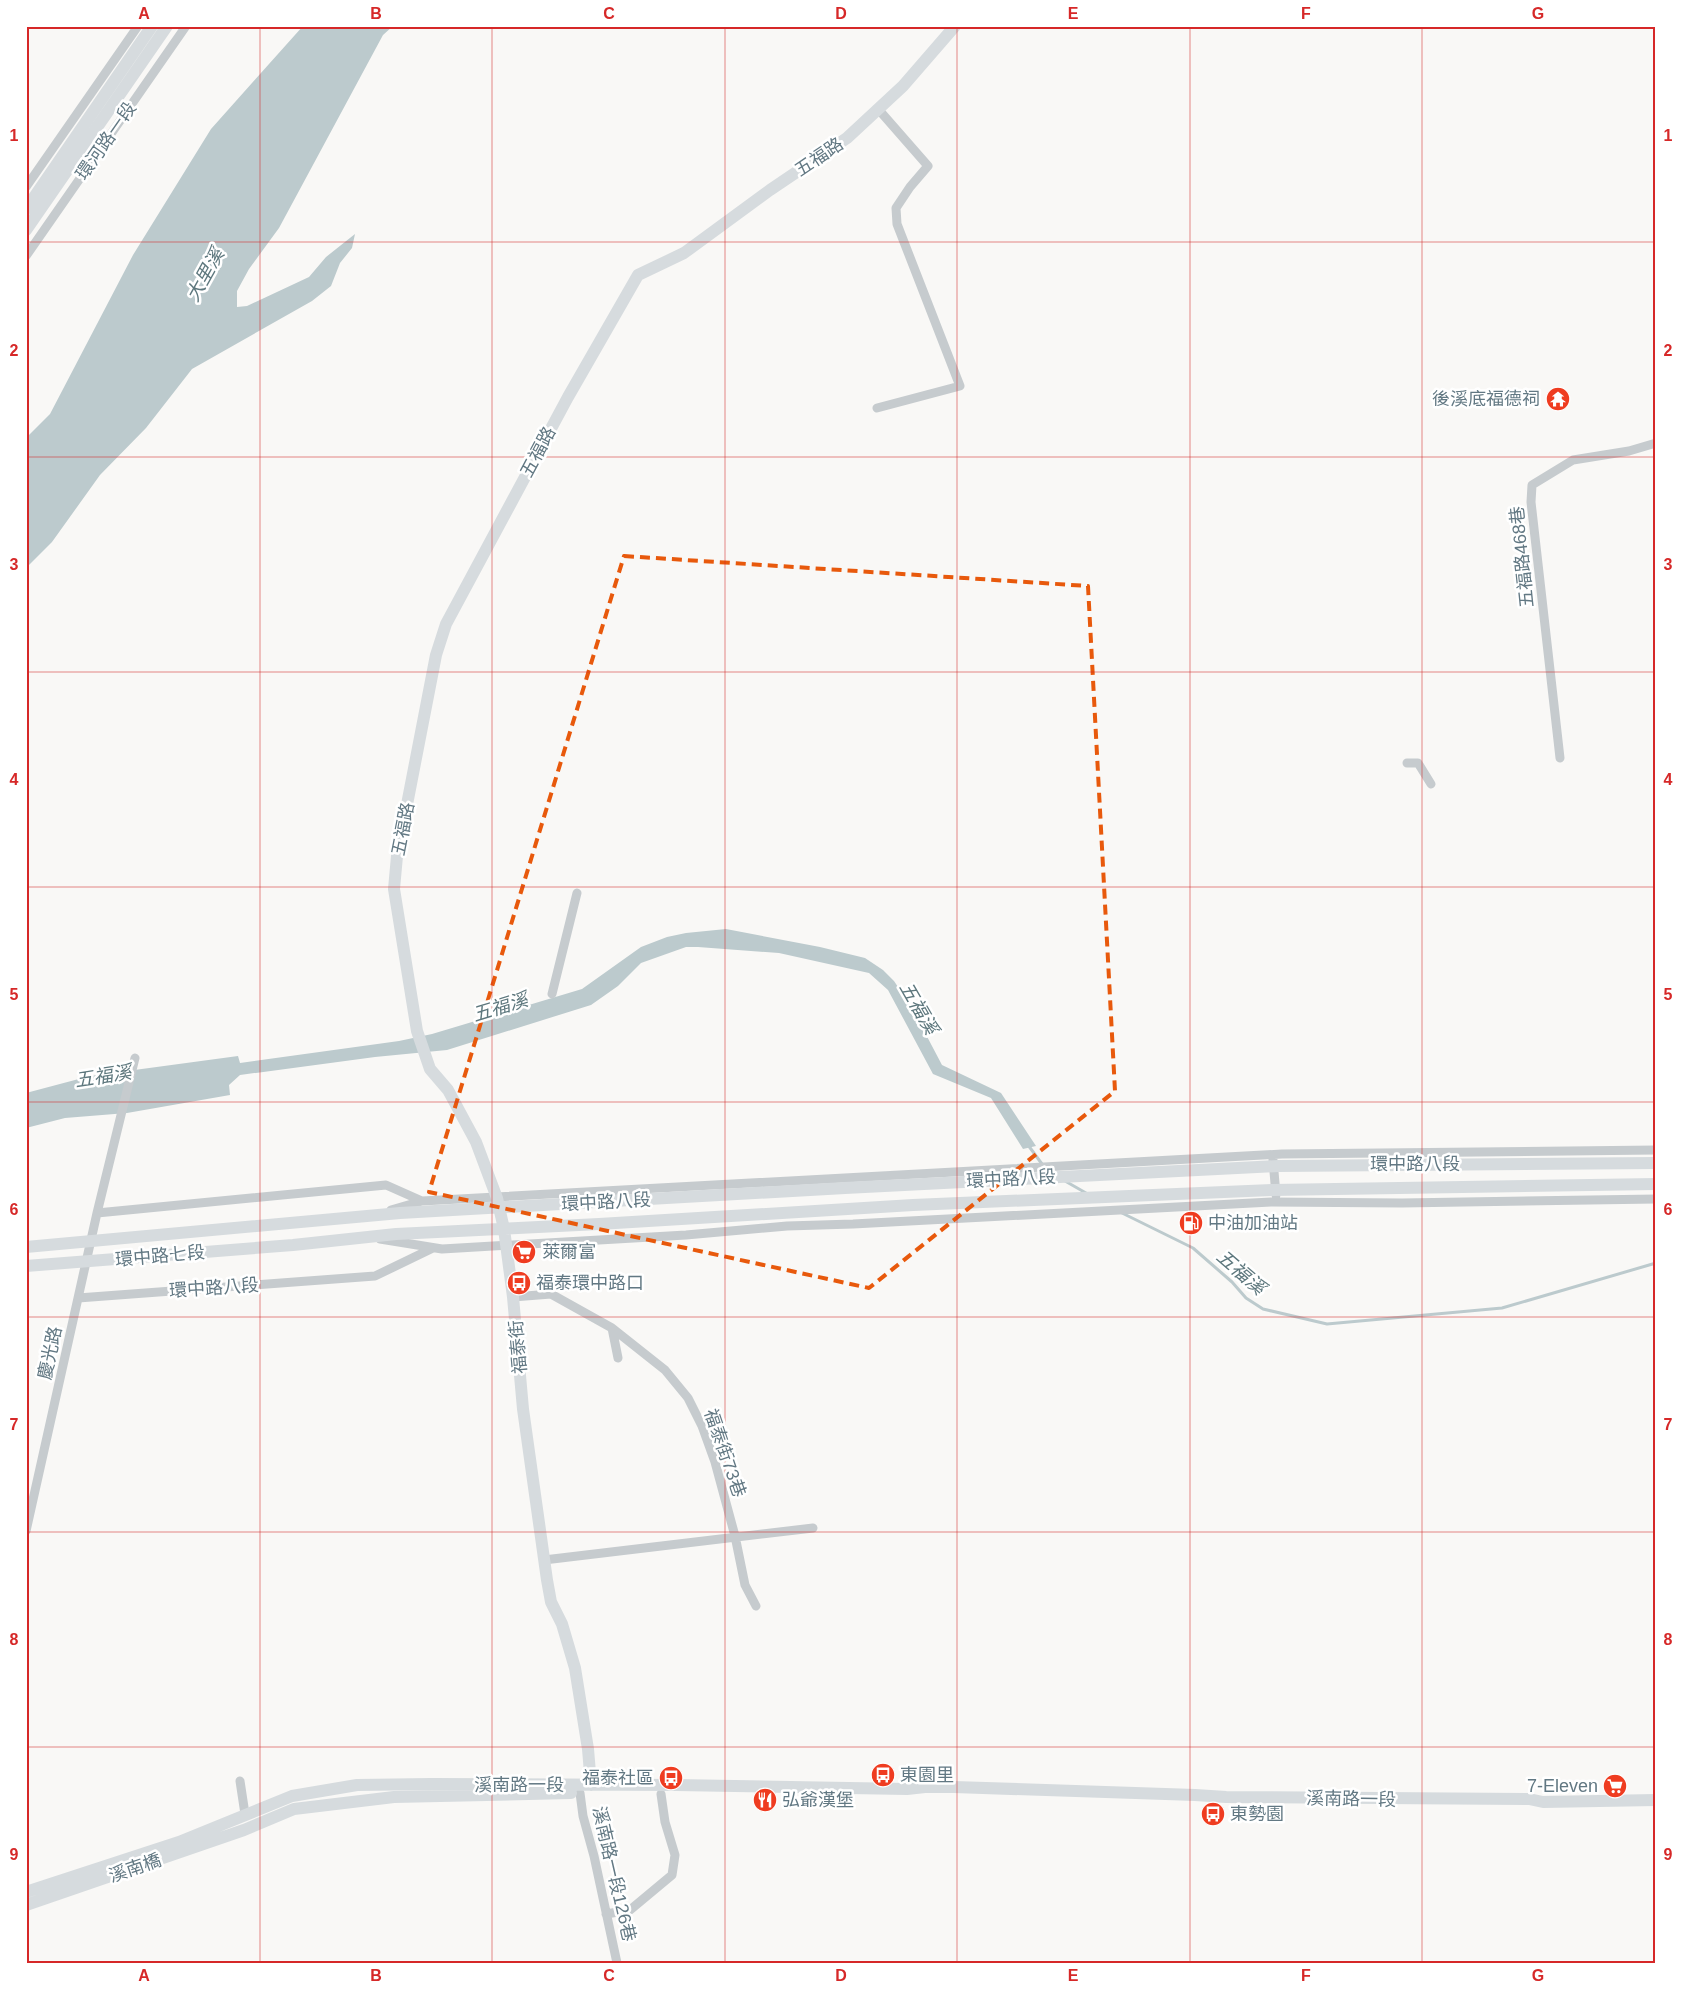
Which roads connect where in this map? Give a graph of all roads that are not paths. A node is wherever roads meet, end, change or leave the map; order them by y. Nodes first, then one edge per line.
1 (138, 26) edge
2 (152, 26) edge
3 (166, 26) edge
4 (186, 26) edge
5 (955, 26) edge
6 (879, 110) junction
7 (26, 186) edge
8 (26, 209) edge
9 (26, 230) edge
10 (26, 256) edge
11 (877, 408) dead end
12 (1656, 443) edge
13 (1560, 758) dead end
14 (1407, 763) dead end
15 (1431, 784) dead end
16 (577, 893) dead end
17 (552, 994) dead end
18 (135, 1058) dead end
19 (427, 1062) joint
20 (1656, 1150) edge
21 (1273, 1160) junction
22 (1656, 1163) edge
23 (1024, 1173) junction
24 (1656, 1184) edge
25 (1276, 1196) junction
26 (1656, 1199) edge
27 (422, 1201) junction
28 (499, 1203) junction
29 (97, 1213) junction
30 (367, 1216) junction
31 (289, 1225) joint
32 (504, 1229) junction
33 (368, 1236) junction
34 (507, 1244) junction
35 (293, 1245) joint
36 (26, 1247) edge
37 (433, 1248) junction
38 (26, 1266) edge
39 (513, 1297) junction
40 (78, 1298) junction
41 (612, 1328) junction
42 (618, 1358) dead end
43 (813, 1528) dead end
44 (26, 1531) edge
45 (735, 1536) junction
46 (544, 1560) junction
47 (756, 1606) dead end
48 (240, 1782) dead end
49 (591, 1785) junction
50 (657, 1791) junction
51 (580, 1793) junction
52 (1656, 1800) edge
53 (242, 1816) junction
54 (244, 1830) joint
55 (26, 1892) edge
56 (26, 1906) edge
57 (606, 1914) junction
58 (617, 1963) edge

1 - 7 street
2 - 8 street, 環河路一段
3 - 9 street, 環河路一段
4 - 10 street, 環河路一段
5 - 6 street, 五福路
6 - 11 street
6 - 19 street, 五福路
12 - 13 street, 五福路468巷
14 - 15 street
16 - 17 street
18 - 29 street, 慶光路
19 - 28 street, 福泰街
20 - 21 street, 環中路八段
21 - 22 street, 環中路八段
21 - 23 street, 環中路八段
21 - 23 street, 環中路八段
21 - 25 street
23 - 28 street, 環中路八段
24 - 25 street, 環中路八段
25 - 26 street, 環中路八段
25 - 32 street, 環中路八段
25 - 34 street, 環中路八段
27 - 28 street, 環中路八段
27 - 29 street, 環中路八段
27 - 30 street, 環中路八段
28 - 30 street, 環中路八段
28 - 32 street, 福泰街
29 - 40 street, 慶光路
30 - 31 street, 環中路八段
31 - 36 street, 環中路七段
32 - 33 street, 環中路八段
32 - 34 street, 福泰街
33 - 35 street, 環中路八段
33 - 37 street, 環中路八段
34 - 37 street, 環中路八段
34 - 39 street, 福泰街
35 - 38 street, 環中路七段
37 - 40 street, 環中路八段
39 - 41 street, 福泰街73巷
39 - 46 street, 福泰街
40 - 44 street, 慶光路
41 - 42 street
41 - 45 street, 福泰街73巷
43 - 45 street
45 - 46 street
45 - 47 street, 福泰街73巷
46 - 49 street, 福泰街
48 - 53 street
49 - 50 street, 溪南路一段
49 - 51 street
49 - 53 street, 溪南路一段
50 - 51 street, 溪南路一段
50 - 52 street, 溪南路一段
50 - 57 street
51 - 54 street, 溪南路一段
51 - 57 street, 溪南路一段126巷
53 - 55 street, 溪南橋
54 - 56 street, 溪南橋
57 - 58 street, 溪南路一段126巷

